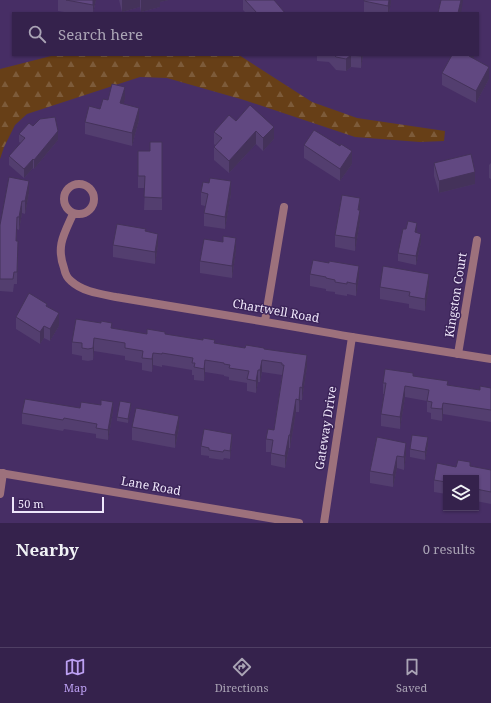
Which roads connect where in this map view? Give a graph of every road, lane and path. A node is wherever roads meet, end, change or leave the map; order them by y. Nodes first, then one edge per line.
1 (284, 208) dead end
2 (73, 214) dead end
3 (477, 240) dead end
4 (265, 321) junction
5 (352, 337) junction
6 (458, 354) junction
7 (491, 359) edge
8 (2, 473) edge
9 (0, 494) edge
10 (299, 523) edge
11 (324, 523) edge

1 - 4 street
2 - 4 street, Chartwell Road
3 - 6 street, Kingston Court
4 - 5 street, Chartwell Road
5 - 6 street, Chartwell Road
5 - 11 street, Gateway Drive
6 - 7 street, Chartwell Road
8 - 9 street
8 - 10 street, Lane Road

